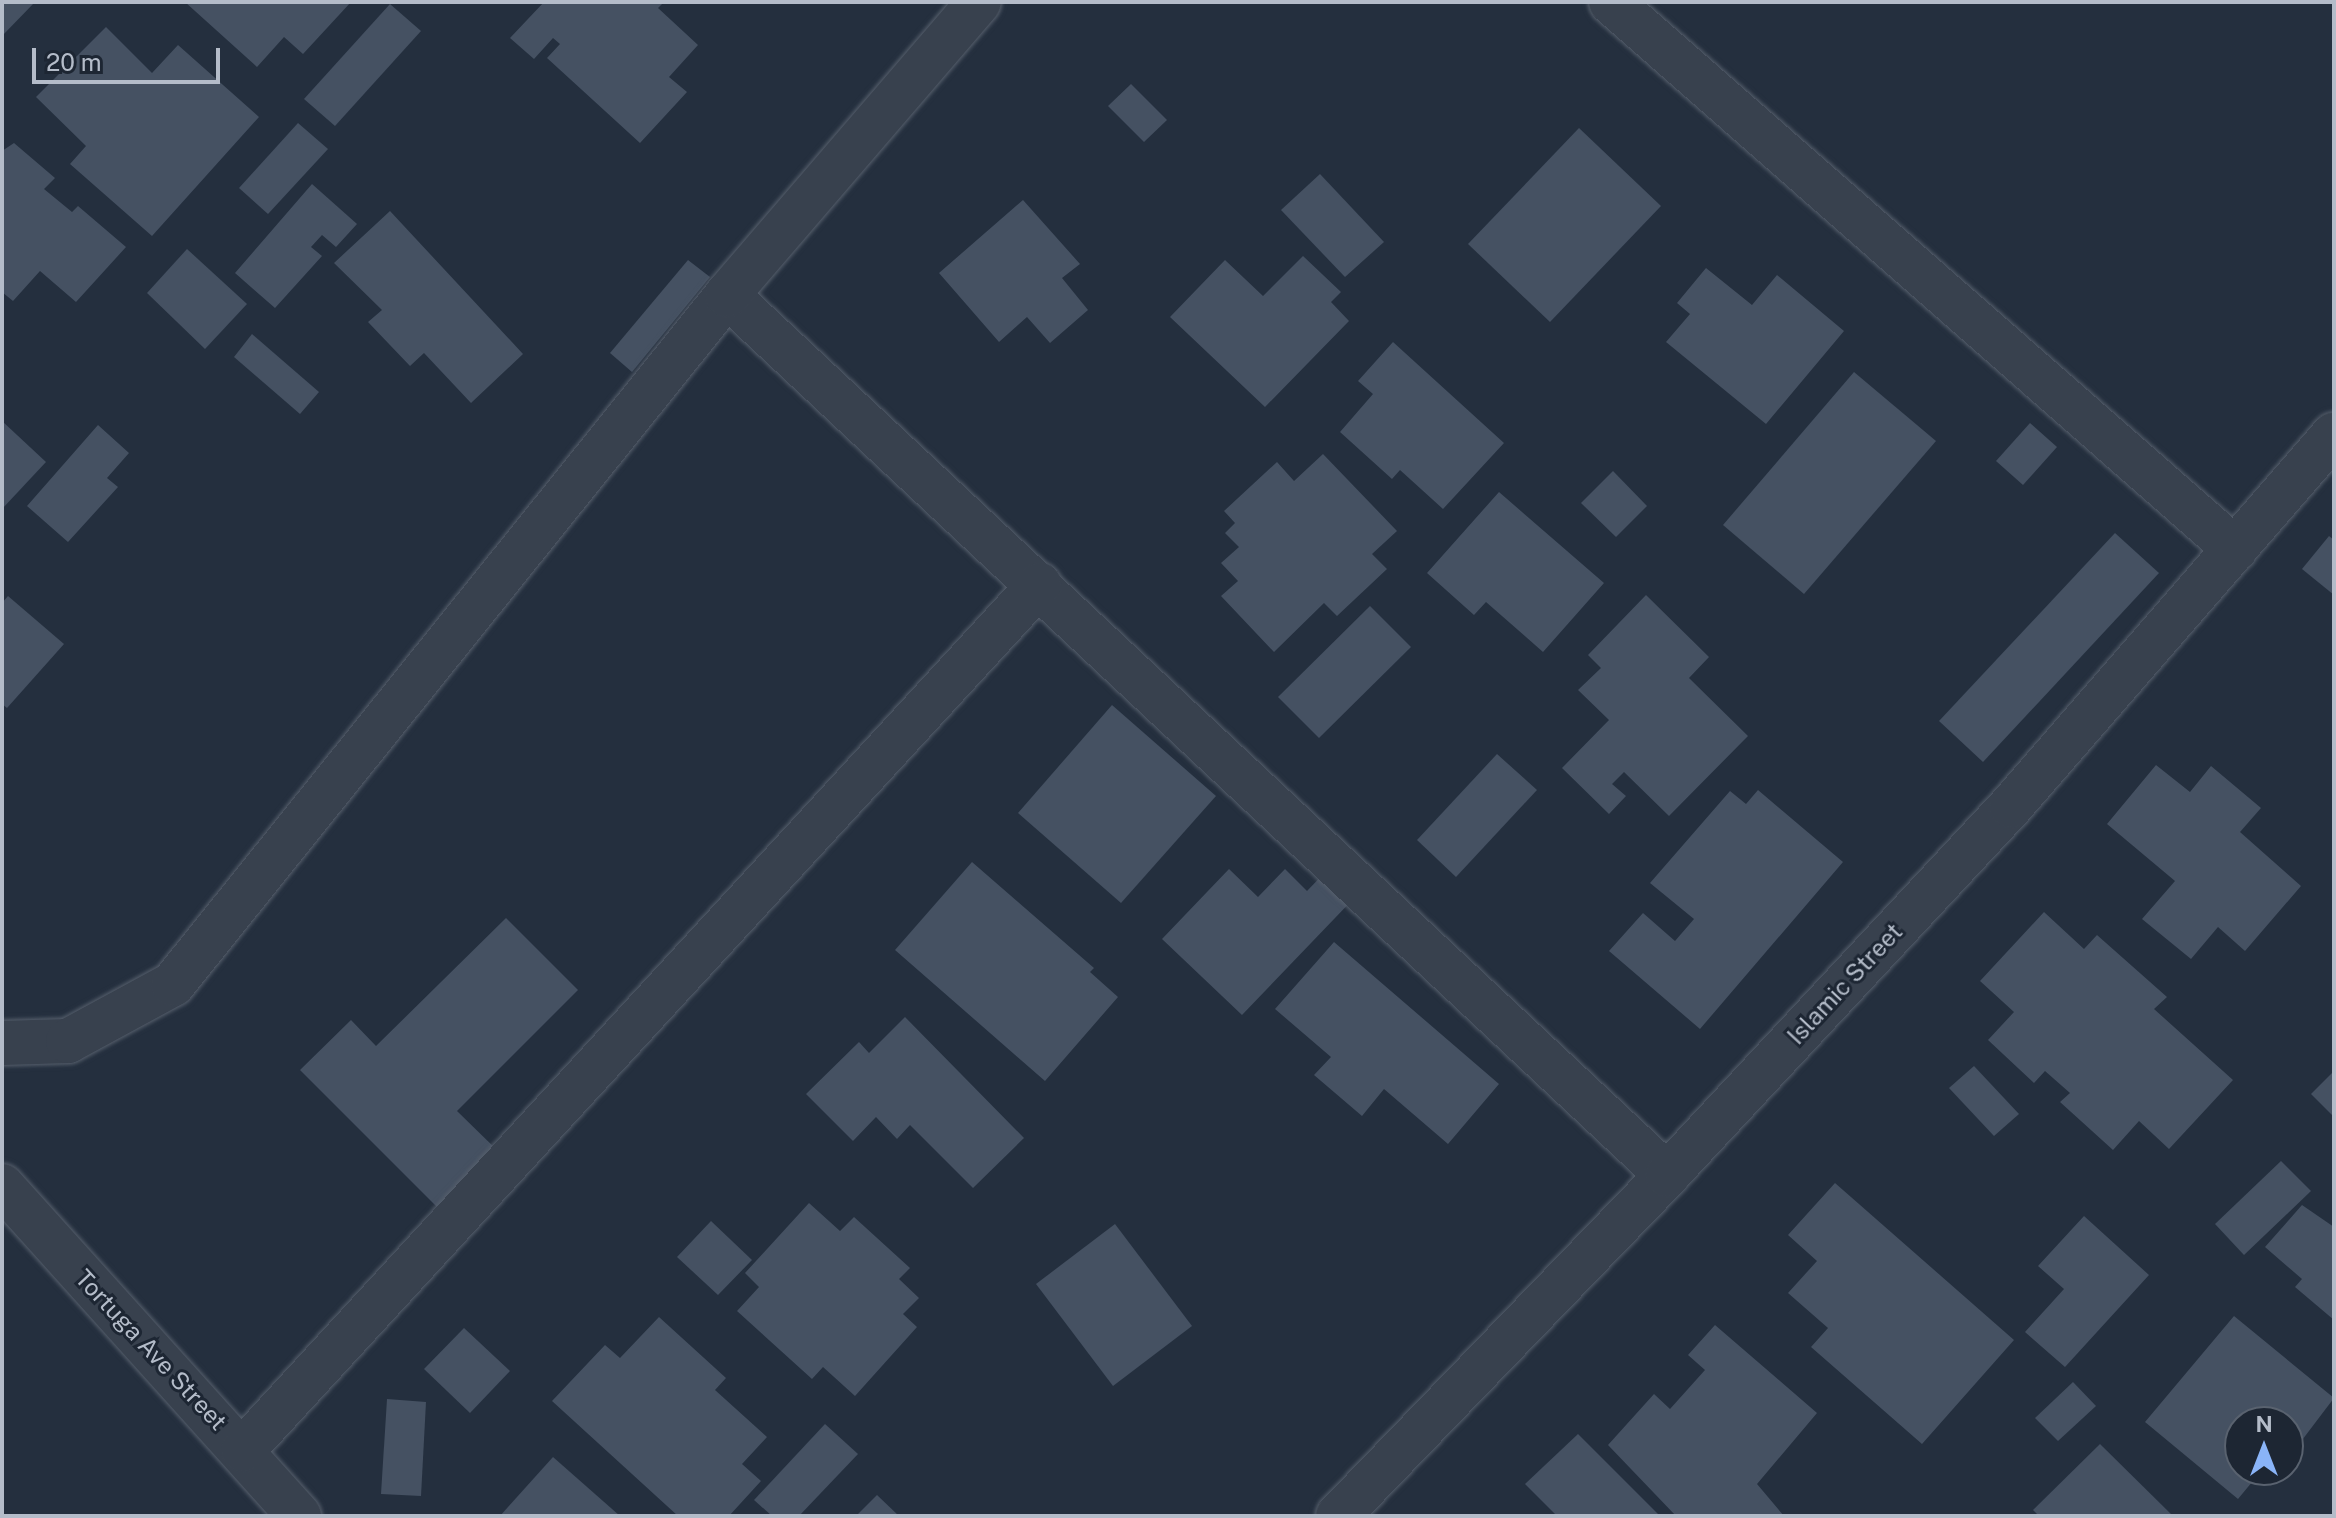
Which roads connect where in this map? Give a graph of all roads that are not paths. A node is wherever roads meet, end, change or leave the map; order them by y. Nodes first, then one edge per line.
1 (979, 2) edge
2 (1611, 2) edge
3 (727, 295) junction
4 (2334, 435) edge
5 (2235, 549) junction
6 (1039, 585) junction
7 (2, 1043) edge
8 (1667, 1175) junction
9 (2, 1186) edge
10 (243, 1450) junction
11 (299, 1516) edge
12 (1338, 1516) edge

1 - 3 street
2 - 5 street
3 - 6 street
3 - 7 street
4 - 5 street, Islamic Street
5 - 8 street, Islamic Street
6 - 8 street
6 - 10 street
8 - 12 street, Islamic Street
9 - 10 street, Tortuga Ave Street
10 - 11 street, Tortuga Ave Street

